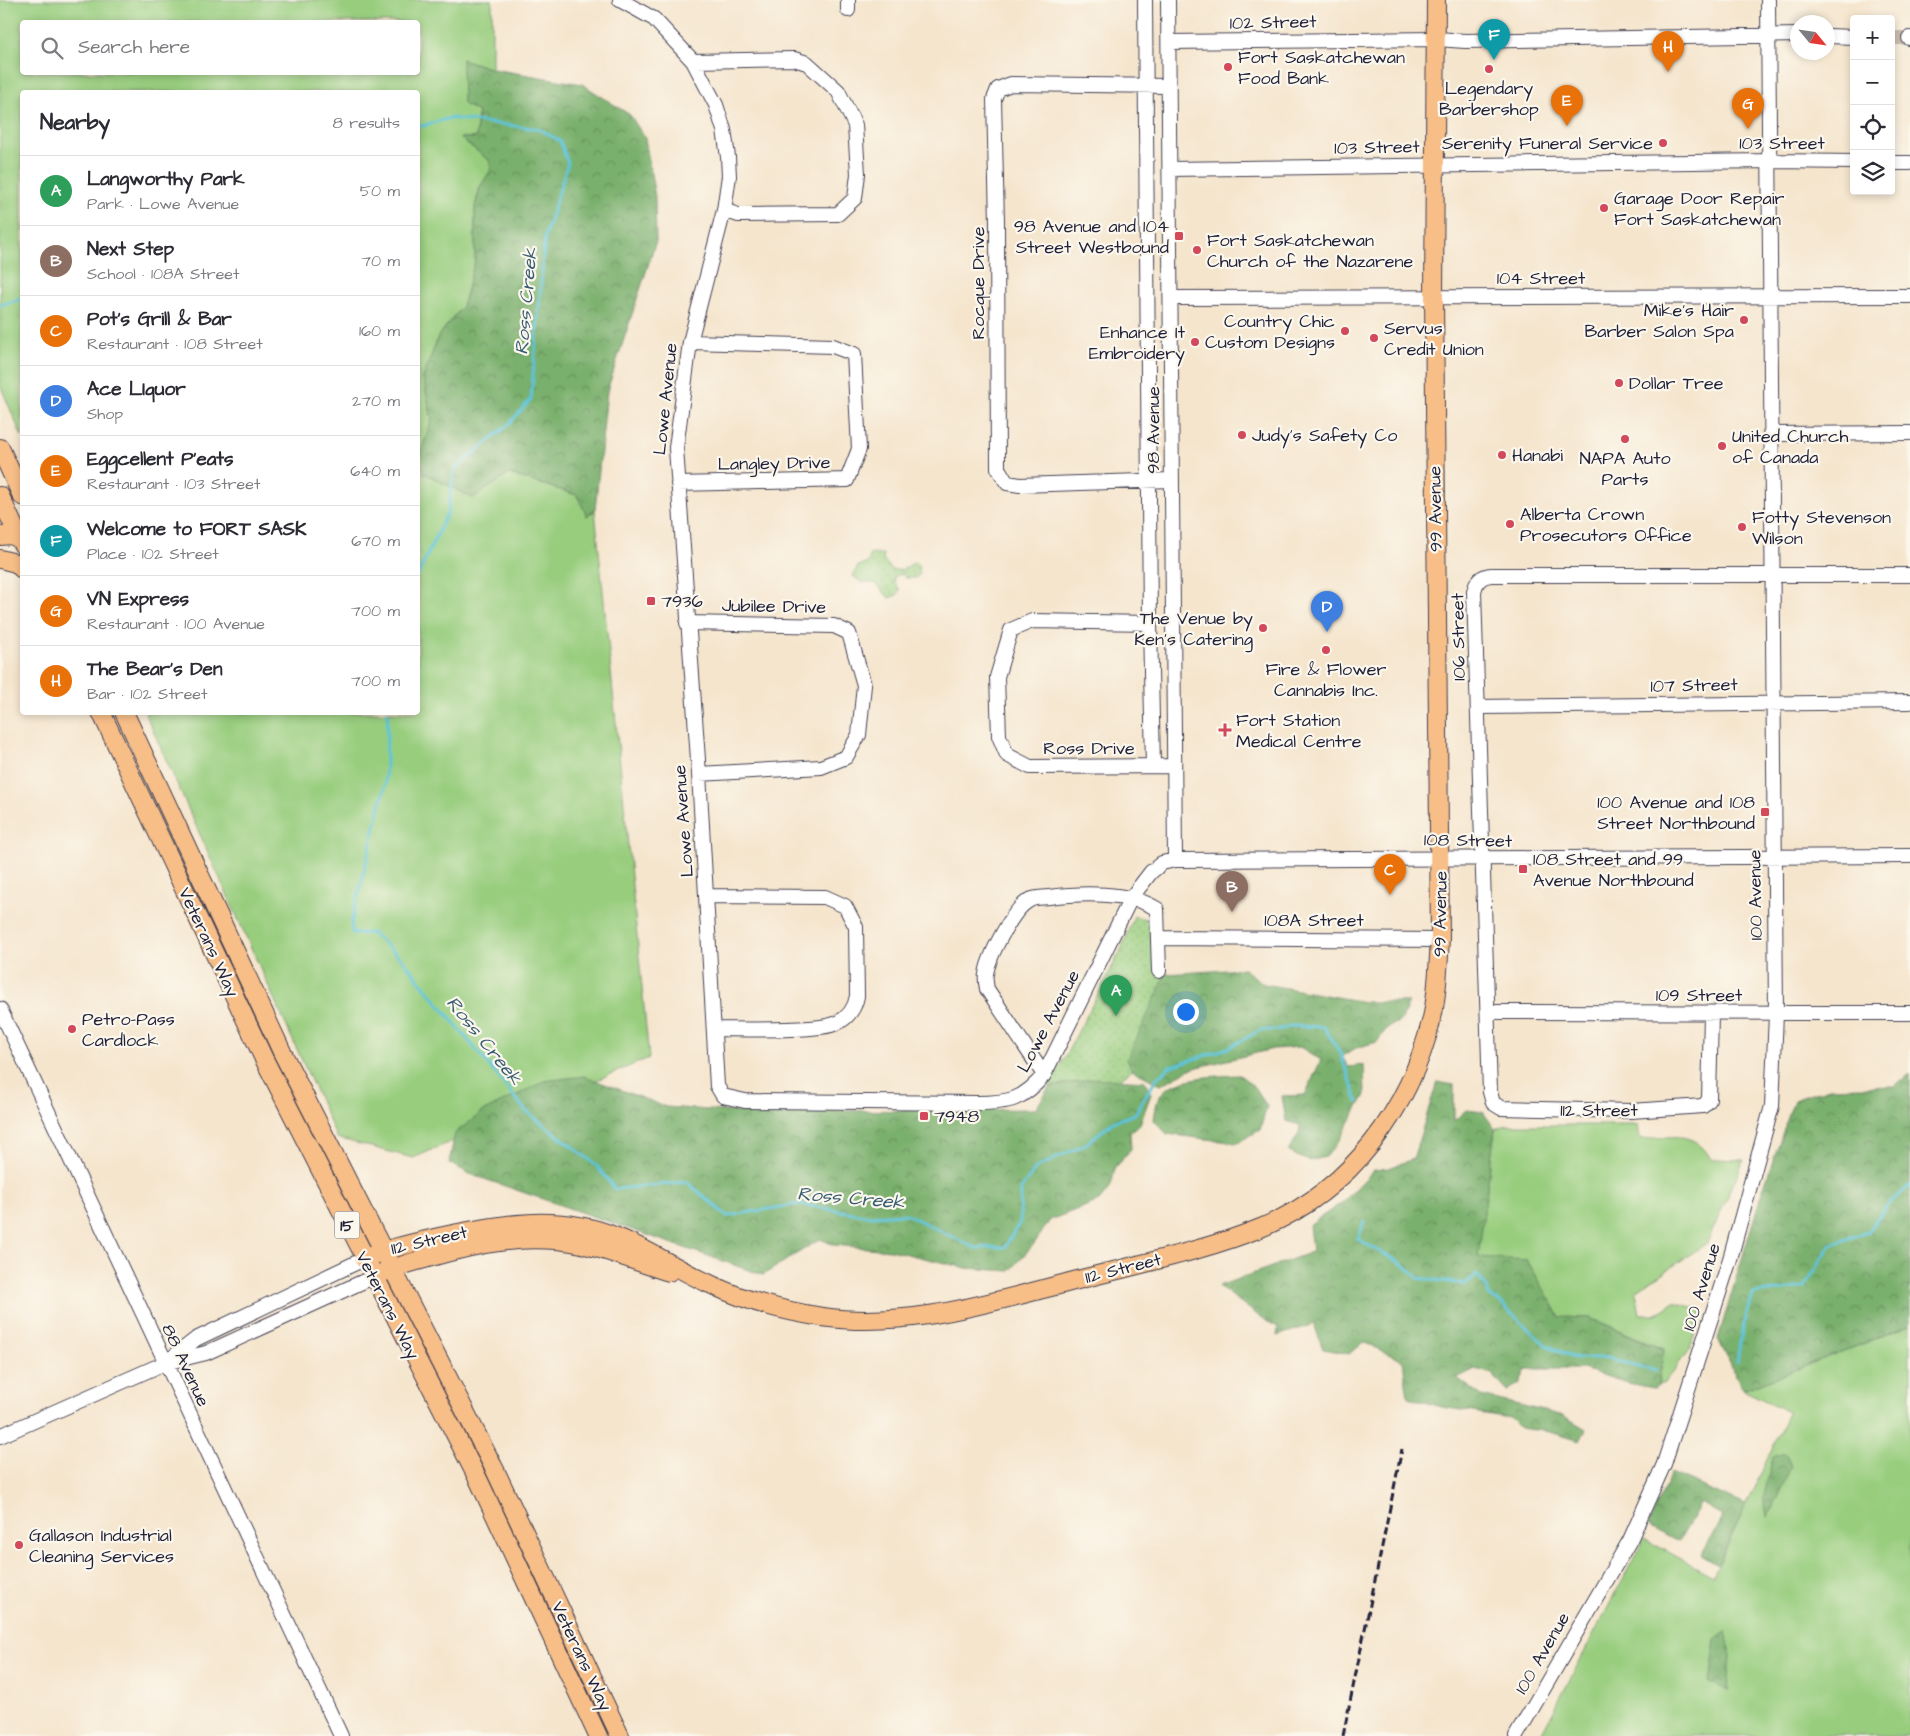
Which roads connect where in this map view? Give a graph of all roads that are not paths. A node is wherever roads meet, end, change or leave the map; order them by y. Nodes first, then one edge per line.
1 (620, 0) edge
2 (1145, 0) edge
3 (1168, 0) edge
4 (1436, 0) edge
5 (1768, 0) edge
6 (1768, 35) junction
7 (1790, 35) edge
8 (1835, 36) edge
9 (1850, 37) edge
10 (1437, 39) junction
11 (1168, 42) junction
12 (693, 61) junction
13 (1146, 86) junction
14 (1169, 86) junction
15 (1769, 161) junction
16 (1850, 162) edge
17 (1895, 163) edge
18 (1910, 163) edge
19 (1435, 165) junction
20 (1170, 169) junction
21 (724, 210) junction
22 (1434, 296) junction
23 (1910, 296) edge
24 (1172, 298) junction
25 (1769, 298) junction
26 (690, 342) junction
27 (1910, 433) edge
28 (1770, 434) junction
29 (0, 448) edge
30 (1149, 480) junction
31 (1171, 480) junction
32 (678, 484) junction
33 (20, 492) edge
34 (0, 496) edge
35 (0, 536) edge
36 (20, 537) edge
37 (20, 540) edge
38 (0, 559) edge
39 (20, 567) edge
40 (1910, 575) edge
41 (1771, 576) junction
42 (687, 623) junction
43 (1150, 623) junction
44 (1910, 702) edge
45 (1772, 703) junction
46 (1478, 706) junction
47 (102, 715) edge
48 (125, 715) edge
49 (1153, 766) junction
50 (1174, 766) junction
51 (699, 774) junction
52 (1910, 856) edge
53 (1441, 857) junction
54 (1773, 857) junction
55 (1176, 860) junction
56 (1484, 860) junction
57 (707, 896) junction
58 (1131, 898) junction
59 (1159, 938) junction
60 (1440, 940) junction
61 (1158, 971) dead end
62 (0, 1008) edge
63 (1488, 1012) junction
64 (1910, 1013) edge
65 (1711, 1014) junction
66 (1776, 1014) junction
67 (1432, 1017) joint
68 (715, 1029) junction
69 (1044, 1075) junction
70 (384, 1250) junction
71 (364, 1259) junction
72 (393, 1268) junction
73 (374, 1277) junction
74 (708, 1284) junction
75 (165, 1363) junction
76 (0, 1436) edge
77 (341, 1736) edge
78 (598, 1736) edge
79 (620, 1736) edge
80 (1516, 1736) edge

1 - 12 street, Lowe Avenue
2 - 13 street
3 - 11 street, 98 Avenue
4 - 10 main road, 99 Avenue
5 - 6 street, 100 Avenue
6 - 7 street, 102 Street
6 - 10 street, 102 Street
6 - 15 street, 100 Avenue
8 - 9 street
10 - 11 street, 102 Street
10 - 19 main road, 99 Avenue
11 - 14 street, 98 Avenue
12 - 21 street, Lowe Avenue
12 - 21 street
13 - 14 street, Rocque Drive
13 - 30 street
13 - 30 street, Rocque Drive
14 - 20 street, 98 Avenue
15 - 16 street, 103 Street
15 - 19 street, 103 Street
15 - 25 street, 100 Avenue
17 - 18 street
19 - 20 street, 103 Street
19 - 22 main road, 99 Avenue
20 - 24 street, 98 Avenue
21 - 26 street, Lowe Avenue
22 - 24 street, 104 Street
22 - 25 street, 104 Street
22 - 53 main road, 99 Avenue
23 - 25 street, 104 Street
24 - 31 street, 98 Avenue
25 - 28 street, 100 Avenue
26 - 32 street, Lowe Avenue
26 - 32 street, Langley Drive
27 - 28 street
28 - 41 street, 100 Avenue
29 - 33 main road
30 - 31 street, Rocque Drive
30 - 43 street
31 - 50 street, 98 Avenue
32 - 42 street, Lowe Avenue
34 - 36 main road
35 - 37 main road
38 - 39 main road
40 - 41 street, 106 Street
41 - 45 street, 100 Avenue
41 - 46 street, 106 Street
42 - 51 street, Lowe Avenue
42 - 51 street, Jubilee Drive
43 - 49 street
43 - 49 street, Ross Drive
44 - 45 street, 107 Street
45 - 46 street, 107 Street
45 - 54 street, 100 Avenue
46 - 56 street
47 - 71 main road, Veterans Way / 15
48 - 70 main road, Veterans Way / 15
49 - 50 street, Ross Drive
50 - 55 street, 98 Avenue
51 - 57 street, Lowe Avenue
52 - 54 street, 108 Street
53 - 55 street, 108 Street
53 - 56 street, 108 Street
53 - 60 main road, 99 Avenue
54 - 56 street, 108 Street
54 - 66 street, 100 Avenue
55 - 58 street, Lowe Avenue
56 - 63 street
57 - 68 street, Lowe Avenue
57 - 68 street
58 - 59 street
58 - 69 street, Lowe Avenue
58 - 69 street
59 - 60 street, 108A Street
59 - 61 street
60 - 67 main road, 99 Avenue
62 - 75 street, 88 Avenue
63 - 65 street, 109 Street
63 - 65 street, 112 Street
64 - 66 street, 109 Street
65 - 66 street, 109 Street
66 - 80 street, 100 Avenue
67 - 74 main road, 112 Street
68 - 69 street, Lowe Avenue
70 - 71 main road, 112 Street
70 - 72 main road, Veterans Way / 15
70 - 74 main road, 112 Street
71 - 73 main road, Veterans Way / 15
71 - 75 street, 112 Street
72 - 73 main road, 112 Street
72 - 74 main road, 112 Street
72 - 79 main road, Veterans Way / 15
73 - 75 street, 112 Street
73 - 78 main road, Veterans Way / 15
75 - 76 street, 112 Street
75 - 77 street, 88 Avenue

